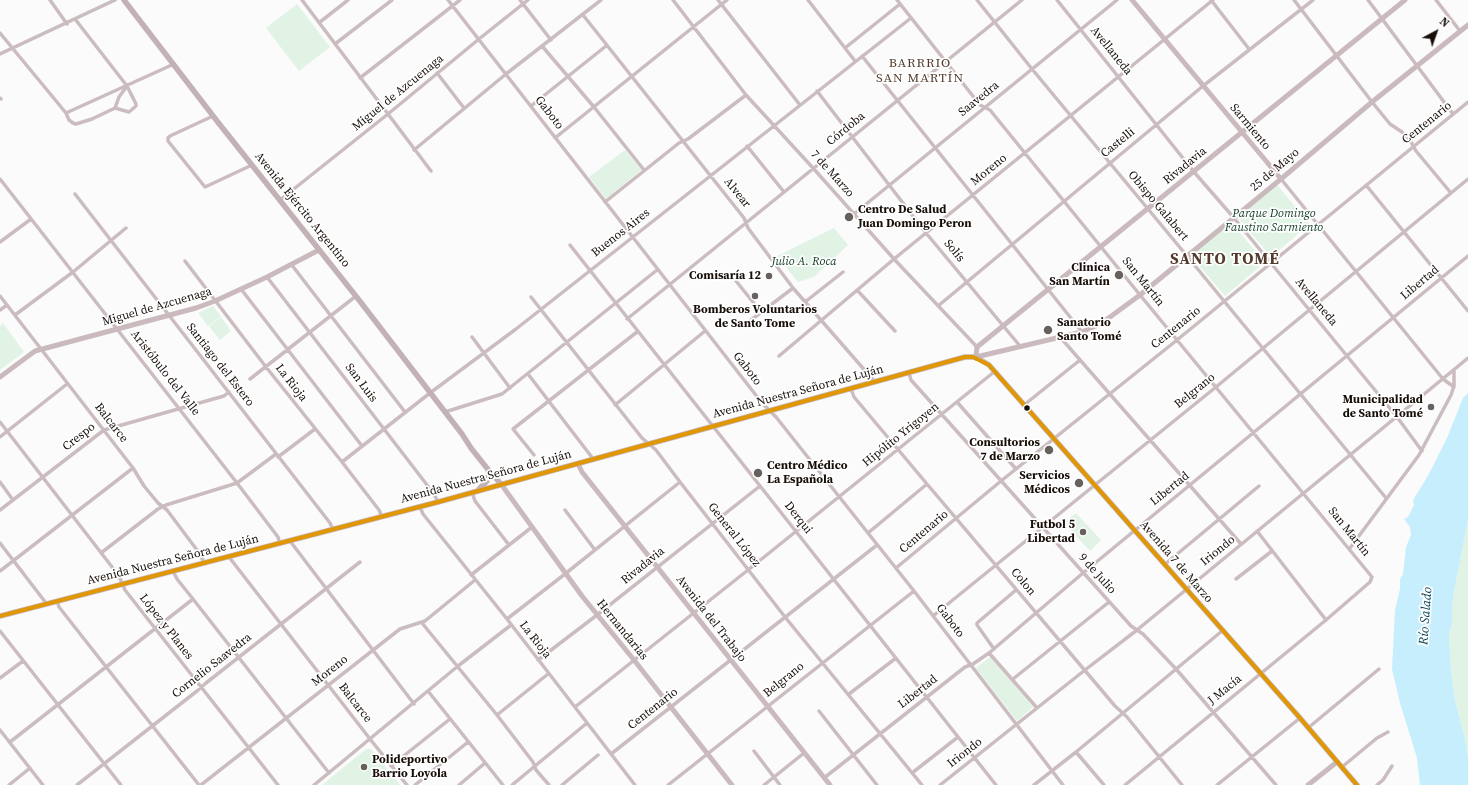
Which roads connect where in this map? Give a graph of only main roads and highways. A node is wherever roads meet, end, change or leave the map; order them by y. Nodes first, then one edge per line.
1 (124, 0) edge
2 (976, 357) joint
3 (462, 434) junction
4 (488, 469) junction
5 (502, 484) junction
6 (474, 492) junction
7 (0, 616) edge
8 (1357, 785) edge

1 - 3 main road, Avenida Ejército Argentino
2 - 5 main road, Avenida Nuestra Señora de Luján
2 - 8 main road, Avenida 7 de Marzo
3 - 4 main road, Avenida Ejército Argentino
3 - 5 main road, Avenida Ejército Argentino
4 - 5 main road, Avenida Ejército Argentino
4 - 6 main road
5 - 6 main road, Avenida Nuestra Señora de Luján
6 - 7 main road, Avenida Nuestra Señora de Luján

